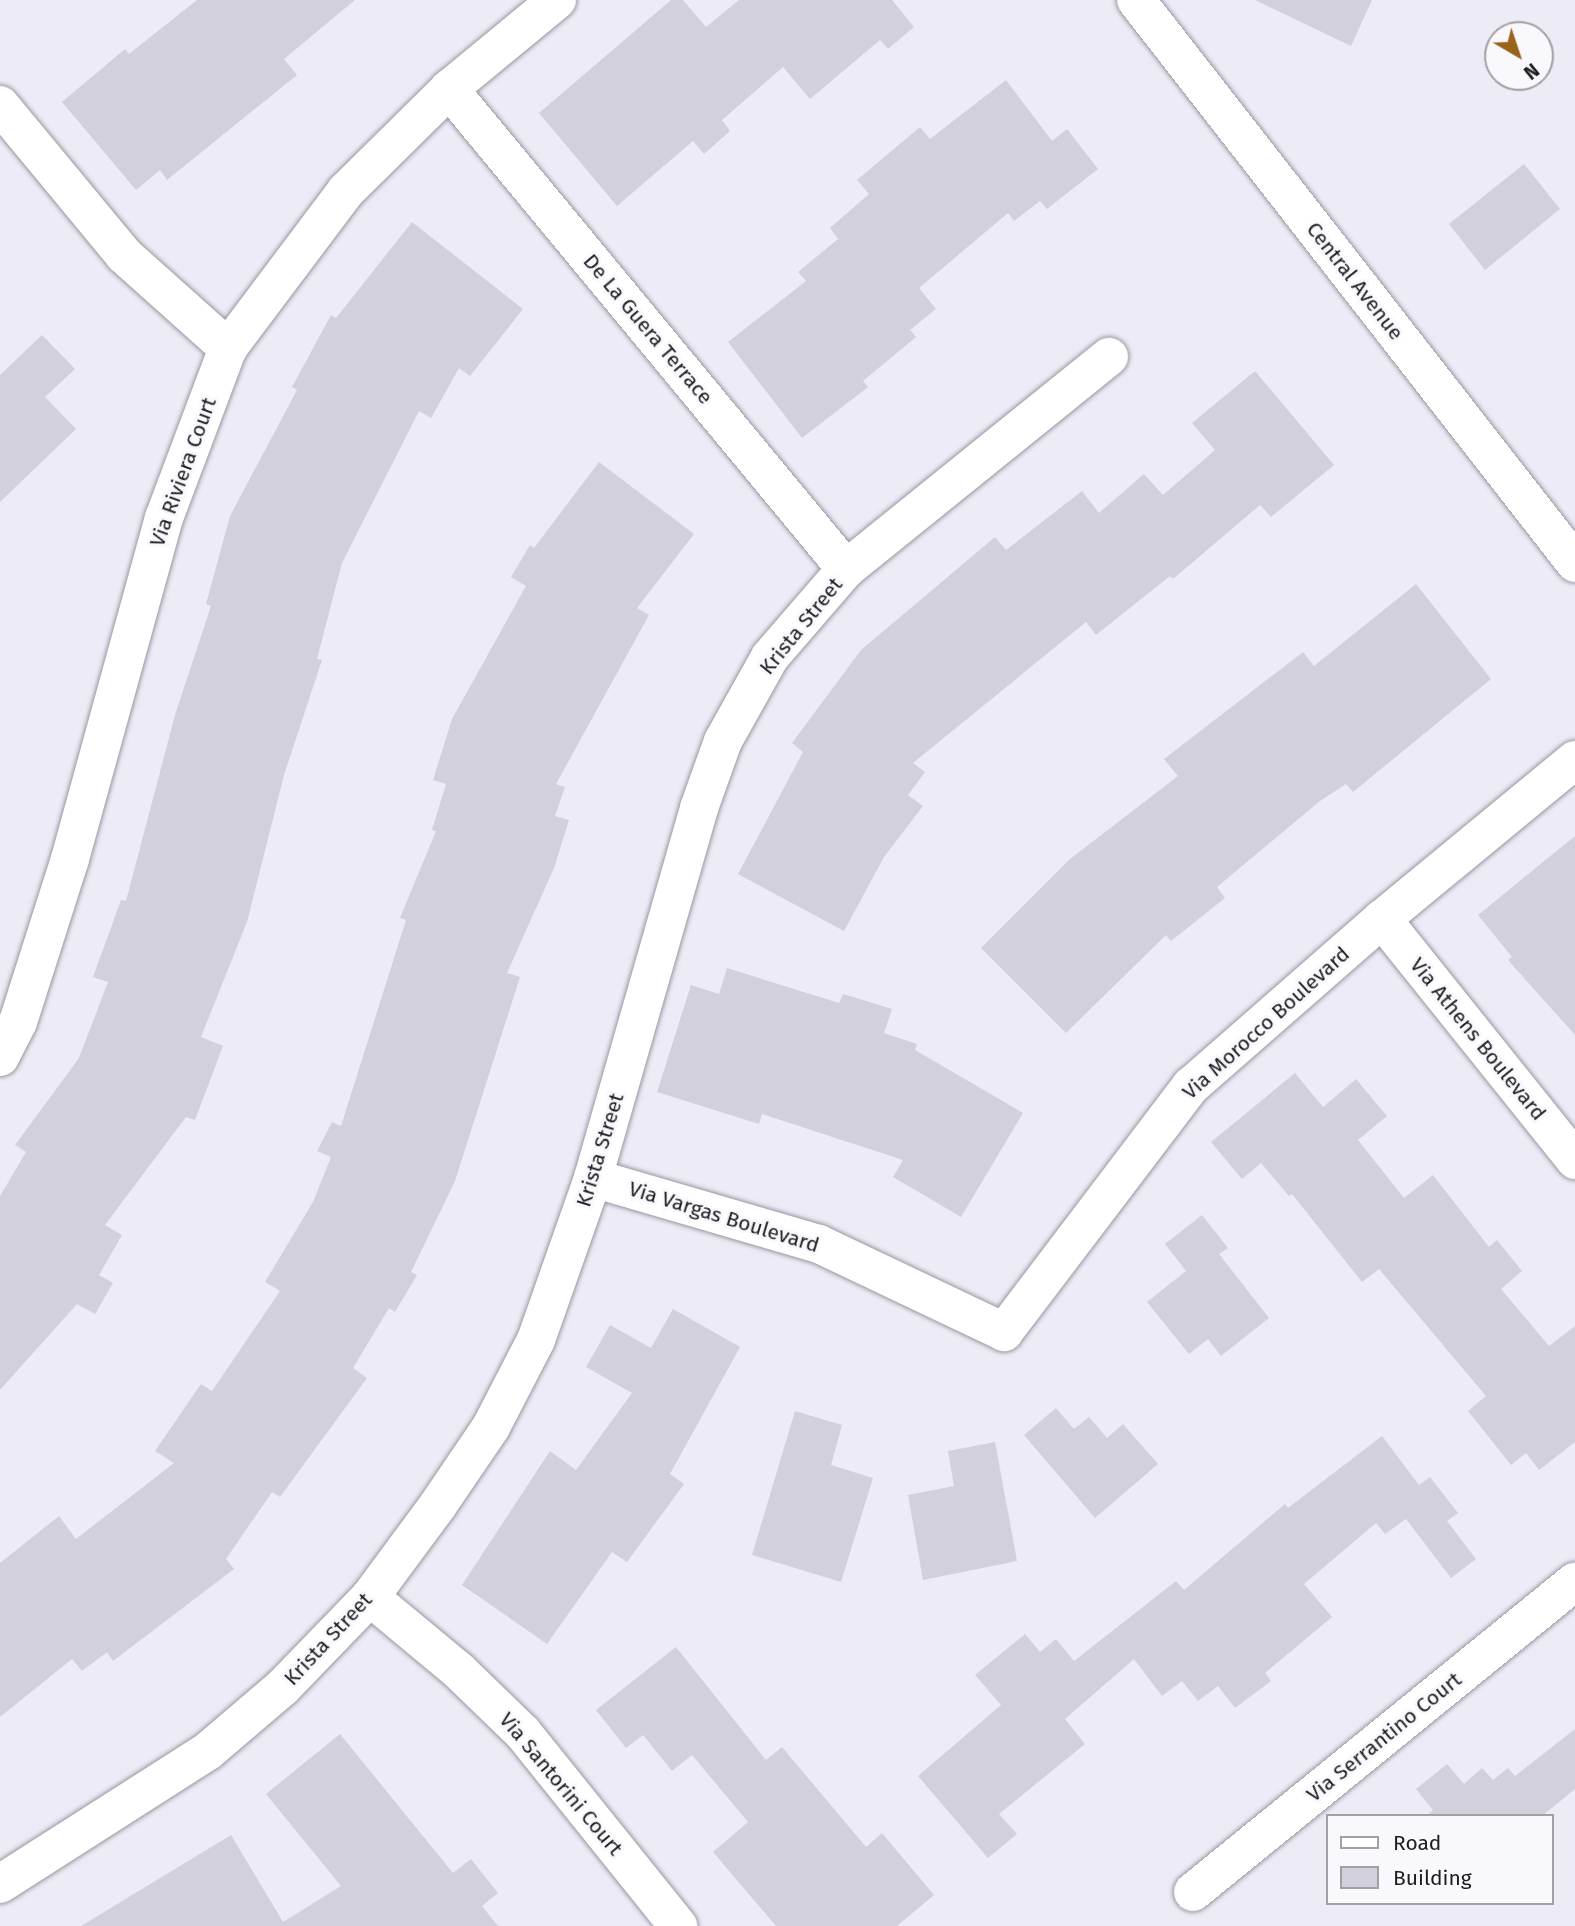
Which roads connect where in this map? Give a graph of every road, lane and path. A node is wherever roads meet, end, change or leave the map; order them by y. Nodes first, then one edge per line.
1 (557, 0) edge
2 (1136, 0) edge
3 (449, 89) junction
4 (0, 104) edge
5 (228, 348) junction
6 (1109, 357) dead end
7 (1575, 563) edge
8 (846, 569) junction
9 (1575, 760) edge
10 (1382, 919) junction
11 (9, 1016) edge
12 (0, 1057) edge
13 (1575, 1160) edge
14 (593, 1178) junction
15 (1004, 1332) joint
16 (1575, 1582) edge
17 (369, 1597) junction
18 (0, 1884) edge
19 (1193, 1892) dead end
20 (678, 1926) edge

1 - 3 street, Via Riviera Court
2 - 7 street, Central Avenue
3 - 5 street, Via Riviera Court
3 - 8 street, De La Guera Terrace
4 - 5 street
5 - 11 street, Via Riviera Court
6 - 8 street, Krista Street
8 - 14 street, Krista Street
9 - 10 street, Via Morocco Boulevard
10 - 13 street, Via Athens Boulevard
10 - 15 street, Via Morocco Boulevard
11 - 12 street, Via Riviera Court
14 - 15 street, Via Vargas Boulevard
14 - 17 street, Krista Street
16 - 19 street, Via Serrantino Court
17 - 18 street, Krista Street
17 - 20 street, Via Santorini Court

